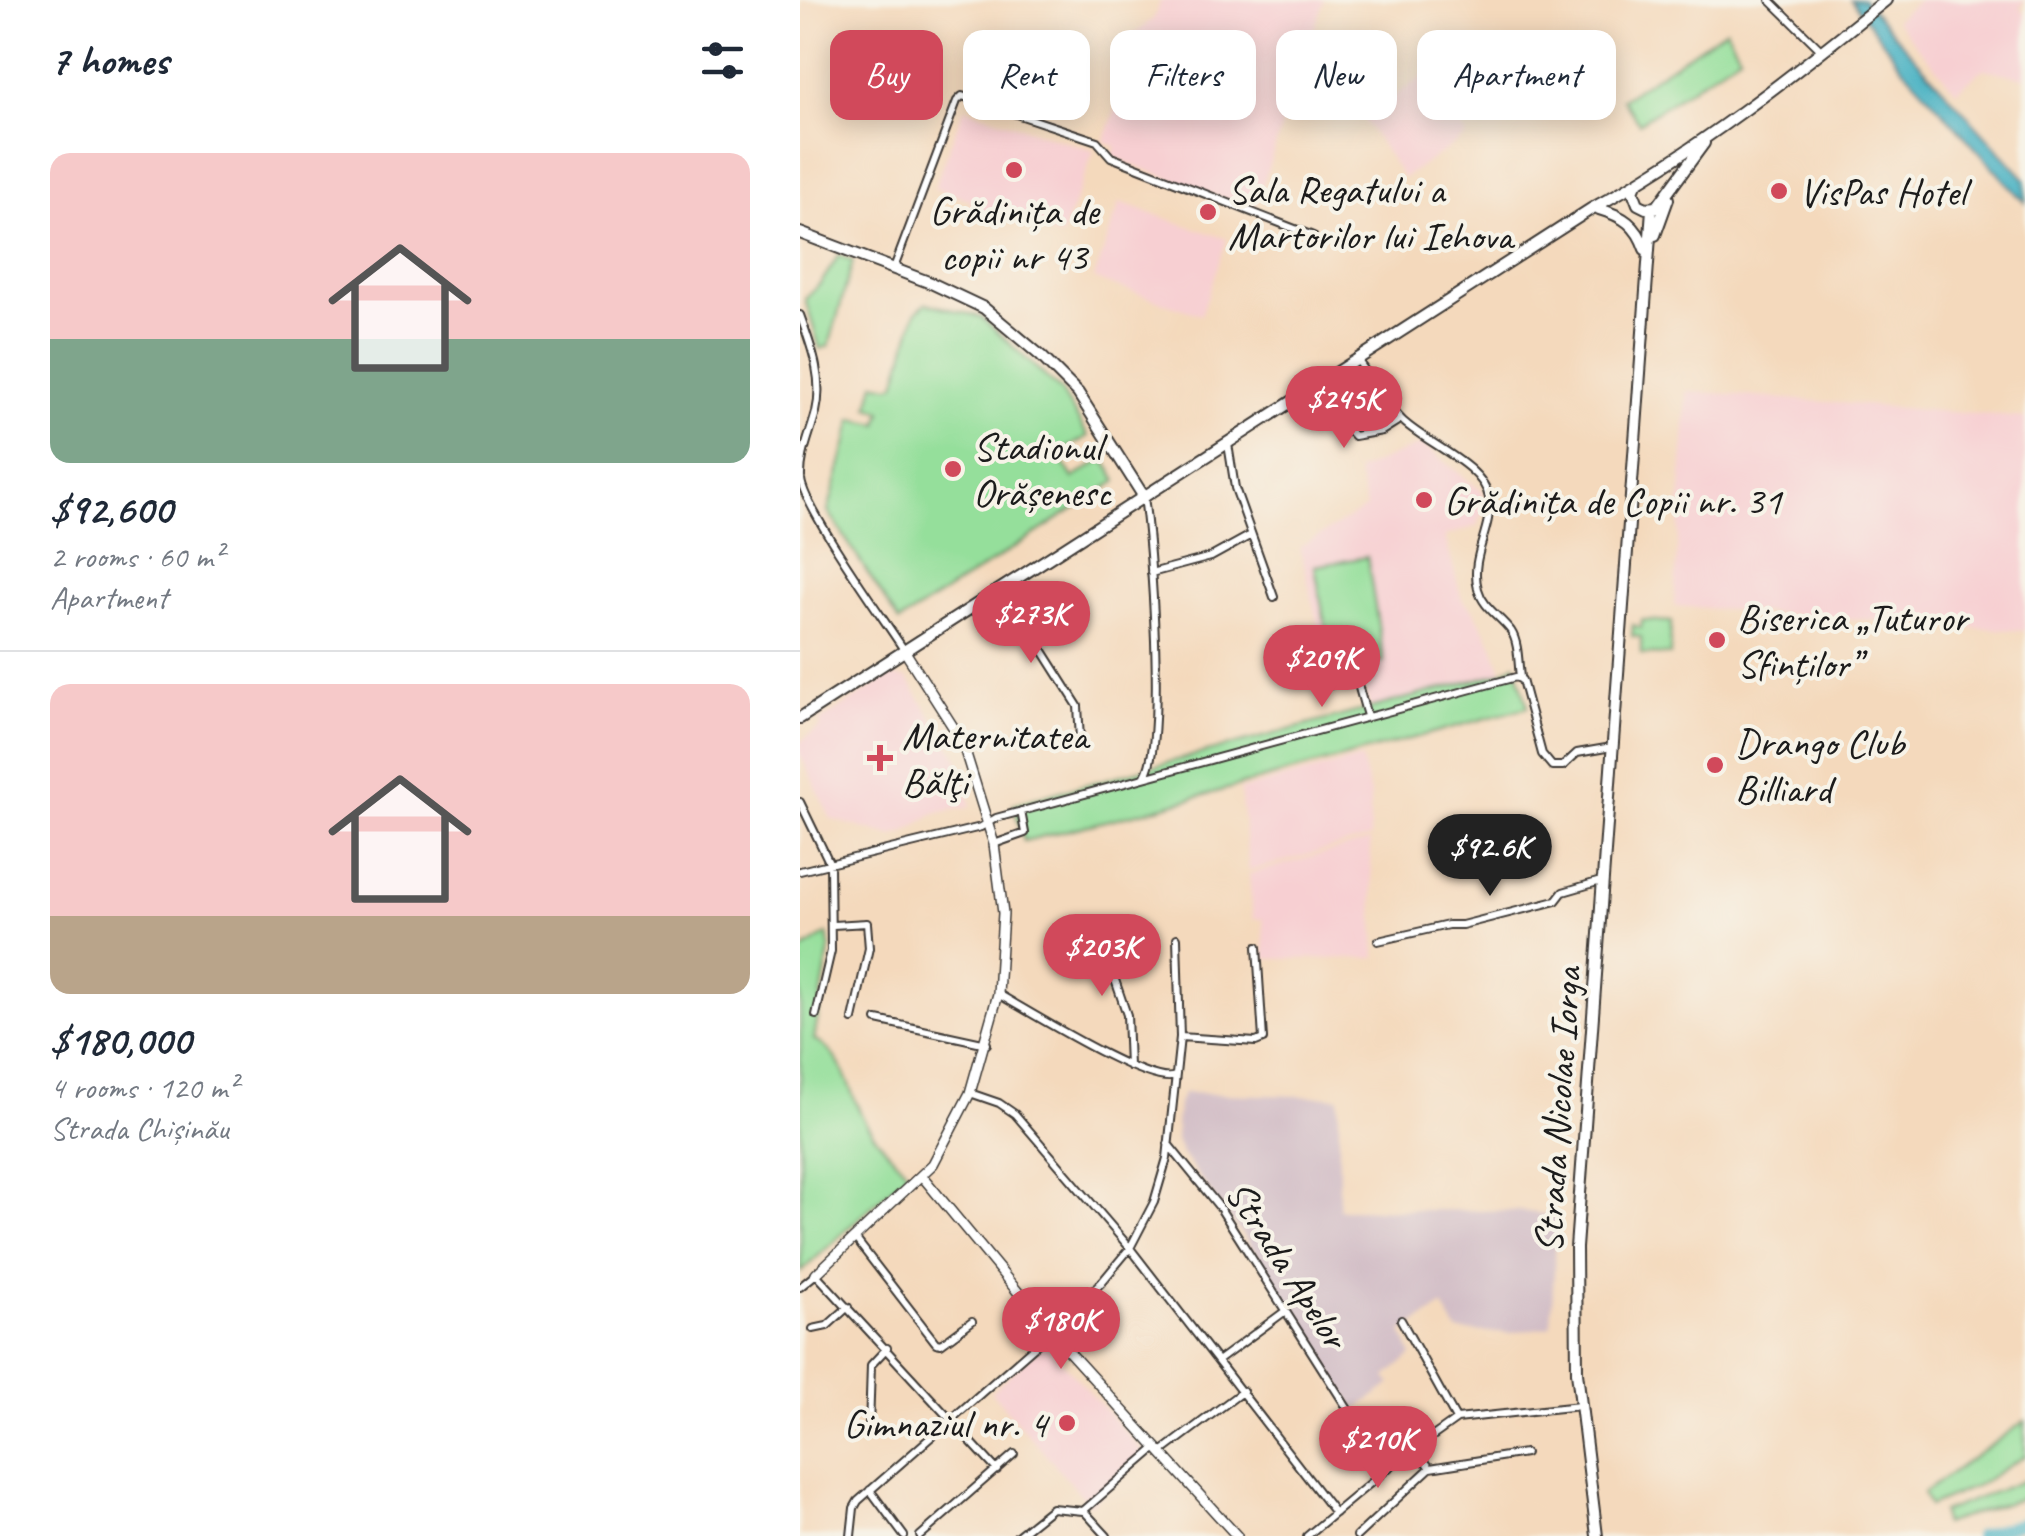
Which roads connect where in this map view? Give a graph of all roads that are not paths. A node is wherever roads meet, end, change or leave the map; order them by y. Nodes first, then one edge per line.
1 (1770, 0) edge
2 (1885, 1) edge
3 (1822, 51) junction
4 (1714, 131) junction
5 (1694, 154) junction
6 (1640, 181) junction
7 (1665, 194) junction
8 (1645, 207) junction
9 (1595, 209) junction
10 (800, 234) edge
11 (1314, 236) dead end
12 (1648, 250) junction
13 (894, 268) junction
14 (800, 315) edge
15 (803, 330) edge
16 (1357, 360) junction
17 (1320, 384) junction
18 (1400, 420) junction
19 (1228, 444) junction
20 (800, 461) edge
21 (801, 491) edge
22 (1144, 497) junction
23 (1251, 535) junction
24 (1151, 573) junction
25 (1002, 587) junction
26 (1274, 597) dead end
27 (904, 650) junction
28 (1520, 677) junction
29 (1320, 688) dead end
30 (1367, 716) junction
31 (800, 718) edge
32 (1080, 739) dead end
33 (1613, 746) junction
34 (1144, 777) junction
35 (800, 802) edge
36 (1021, 811) junction
37 (988, 824) junction
38 (994, 844) junction
39 (830, 864) junction
40 (800, 871) edge
41 (1602, 880) junction
42 (833, 925) junction
43 (1098, 930) dead end
44 (1177, 938) dead end
45 (1378, 941) dead end
46 (1257, 947) dead end
47 (998, 994) junction
48 (816, 1015) dead end
49 (854, 1019) dead end
50 (876, 1020) dead end
51 (1180, 1037) junction
52 (986, 1044) junction
53 (1130, 1066) junction
54 (1176, 1075) junction
55 (970, 1093) junction
56 (1168, 1144) junction
57 (922, 1176) junction
58 (854, 1238) junction
59 (1130, 1248) junction
60 (816, 1274) junction
61 (800, 1287) edge
62 (848, 1307) junction
63 (1284, 1312) junction
64 (972, 1320) dead end
65 (1401, 1320) dead end
66 (813, 1329) dead end
67 (1051, 1332) junction
68 (887, 1348) junction
69 (1219, 1360) junction
70 (1244, 1391) junction
71 (1580, 1406) junction
72 (951, 1416) junction
73 (1456, 1420) junction
74 (869, 1429) dead end
75 (1415, 1448) junction
76 (1157, 1451) junction
77 (1525, 1453) dead end
78 (1014, 1454) dead end
79 (1391, 1466) junction
80 (1430, 1468) junction
81 (997, 1470) junction
82 (870, 1490) junction
83 (1083, 1511) junction
84 (1335, 1514) junction
85 (1103, 1535) edge
86 (850, 1536) edge
87 (904, 1536) edge
88 (920, 1536) edge
89 (1016, 1536) edge
90 (1237, 1536) edge
91 (1308, 1536) edge
92 (1357, 1536) edge
93 (1596, 1536) edge

1 - 3 street
2 - 3 main road
3 - 4 main road
4 - 5 main road
4 - 6 main road
5 - 7 main road
5 - 12 main road
6 - 7 main road
6 - 8 main road
6 - 9 main road
7 - 8 main road
8 - 9 main road
8 - 12 main road, Strada Nicolae Iorga
9 - 12 main road
9 - 16 main road
10 - 13 main road
11 - 13 street
12 - 33 main road, Strada Nicolae Iorga
13 - 22 main road
14 - 15 street
15 - 20 street
16 - 17 main road
16 - 18 street
17 - 18 street
17 - 19 main road
18 - 28 street
19 - 22 main road
19 - 23 street
20 - 21 street
21 - 27 street
22 - 24 street
22 - 25 main road
23 - 24 street
23 - 26 street
24 - 34 street
25 - 27 main road
25 - 32 street
27 - 31 main road
27 - 37 street
28 - 30 street
28 - 33 street
29 - 30 street
30 - 34 street
33 - 41 main road, Strada Nicolae Iorga
34 - 36 street
35 - 39 street
36 - 37 street
36 - 38 street
37 - 38 street
37 - 39 street
38 - 47 street
39 - 40 street
39 - 42 street
41 - 45 street
41 - 71 main road, Strada Nicolae Iorga
42 - 48 street
42 - 49 street
43 - 53 street
44 - 51 street
46 - 51 street
47 - 52 street
47 - 53 street
50 - 52 street
51 - 54 street
52 - 55 street
53 - 54 street
54 - 56 street
55 - 57 street
55 - 59 street
56 - 59 street
56 - 63 street, Strada Apelor
57 - 58 street
57 - 67 street
58 - 60 street
58 - 64 street
59 - 67 street
59 - 69 street
60 - 61 street
60 - 62 street
62 - 66 street
62 - 68 street
63 - 69 street
63 - 79 street, Strada Apelor
65 - 73 street
67 - 72 street
67 - 76 street
68 - 72 street
68 - 74 street
69 - 70 street
70 - 76 street
70 - 84 street
71 - 73 street
71 - 93 main road, Strada Nicolae Iorga
72 - 81 street
72 - 82 street
73 - 75 street
75 - 79 street
75 - 80 street
76 - 83 street
76 - 90 street
77 - 80 street
78 - 81 street
79 - 84 street
80 - 92 street
81 - 88 street
82 - 86 street
82 - 87 street
83 - 85 street
83 - 89 street
84 - 91 street

